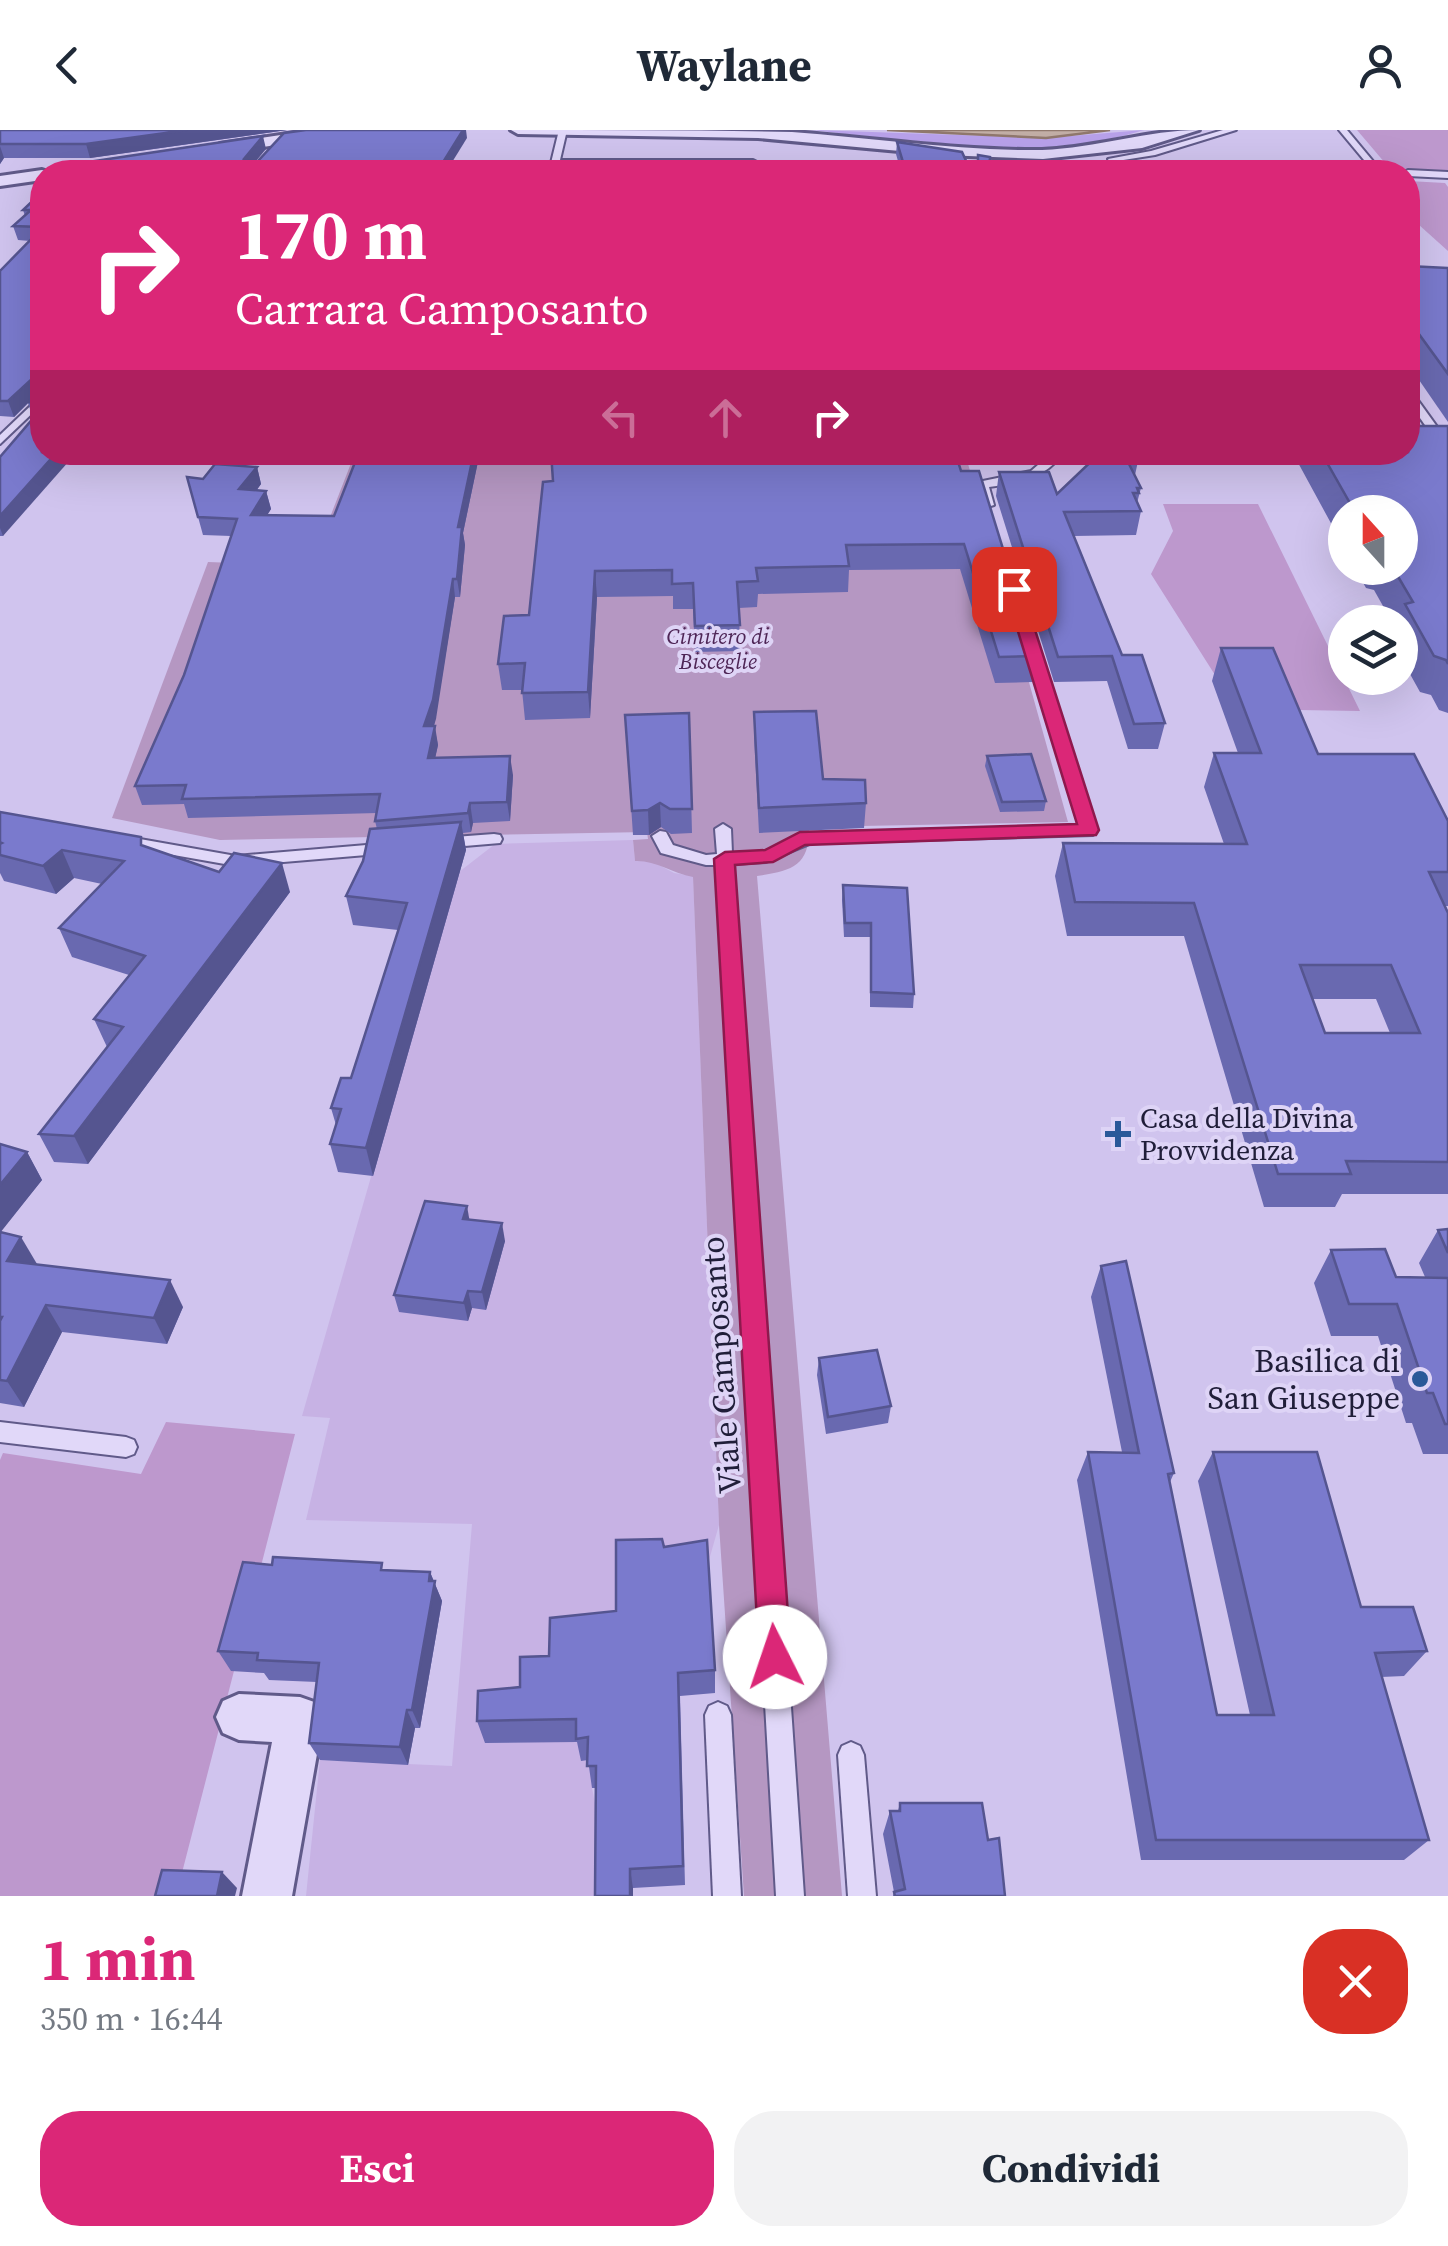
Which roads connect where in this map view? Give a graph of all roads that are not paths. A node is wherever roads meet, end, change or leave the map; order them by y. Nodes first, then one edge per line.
1 (343, 130) edge
2 (518, 130) edge
3 (564, 130) edge
4 (1192, 130) edge
5 (1232, 130) edge
6 (1343, 130) edge
7 (208, 150) edge
8 (1109, 155) junction
9 (556, 160) edge
10 (951, 160) edge
11 (987, 160) edge
12 (1112, 160) edge
13 (1368, 160) edge
14 (1420, 174) edge
15 (1448, 175) edge
16 (30, 176) edge
17 (0, 181) edge
18 (30, 410) edge
19 (1420, 413) edge
20 (0, 441) edge
21 (1444, 450) edge
22 (1052, 465) edge
23 (993, 522) edge
24 (1027, 631) edge
25 (724, 829) dead end
26 (660, 836) dead end
27 (494, 839) dead end
28 (114, 840) edge
29 (725, 859) junction
30 (0, 1432) edge
31 (126, 1446) dead end
32 (718, 1715) dead end
33 (238, 1717) dead end
34 (850, 1755) dead end
35 (268, 1896) edge
36 (727, 1896) edge
37 (790, 1896) edge
38 (862, 1896) edge

1 - 7 street
2 - 3 street
3 - 9 lane
3 - 10 street
4 - 8 street
5 - 8 lane
6 - 13 lane
8 - 11 street
8 - 12 lane
14 - 15 lane
16 - 17 street
18 - 20 lane
19 - 21 lane
22 - 23 lane
24 - 29 lane
25 - 29 lane, Viale Camposanto
26 - 29 lane
27 - 28 lane
29 - 37 lane, Viale Camposanto
30 - 31 lane
32 - 36 lane
33 - 35 street
34 - 38 lane

